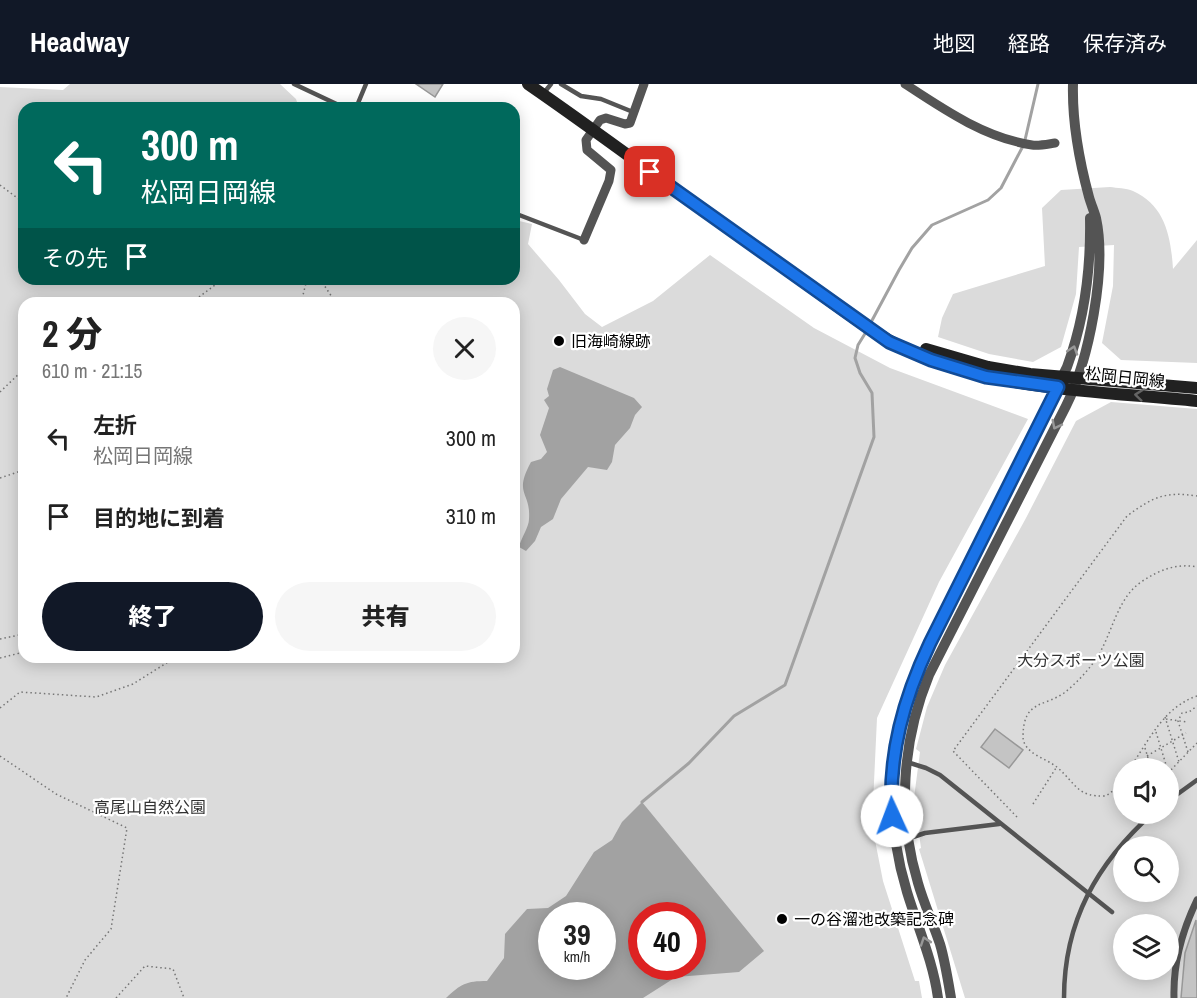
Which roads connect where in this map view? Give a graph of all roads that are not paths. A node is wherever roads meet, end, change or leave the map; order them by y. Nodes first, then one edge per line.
1 (294, 84) edge
2 (366, 84) edge
3 (528, 84) edge
4 (551, 84) edge
5 (561, 84) edge
6 (644, 84) edge
7 (905, 84) edge
8 (1073, 84) edge
9 (543, 94) junction
10 (332, 102) edge
11 (358, 102) edge
12 (634, 113) junction
13 (593, 130) junction
14 (1055, 143) dead end
15 (520, 215) edge
16 (584, 240) joint
17 (1094, 248) junction
18 (1061, 382) junction
19 (1076, 383) junction
20 (1197, 388) edge
21 (1197, 401) edge
22 (907, 762) junction
23 (1197, 780) edge
24 (1179, 793) edge
25 (999, 824) junction
26 (1142, 824) edge
27 (908, 839) junction
28 (1088, 893) junction
29 (1197, 900) edge
30 (1112, 912) dead end
31 (938, 998) edge
32 (951, 998) edge
33 (1064, 998) edge
34 (1174, 998) edge

1 - 10 lane
2 - 11 lane
3 - 9 main road, 松岡日岡線
4 - 9 lane
5 - 12 lane
6 - 12 street
7 - 14 street
8 - 17 street
9 - 13 main road, 松岡日岡線
12 - 13 street
13 - 16 street
13 - 18 main road, 松岡日岡線
15 - 16 lane
18 -> 17 street
17 - 19 street
18 - 19 main road, 松岡日岡線
31 -> 18 street
19 - 20 main road, 松岡日岡線
21 -> 19 main road, 松岡日岡線
19 -> 22 street
22 - 25 lane
22 - 27 street
23 - 24 lane
25 - 27 lane
25 - 28 lane
26 - 28 lane
27 - 32 street
28 - 30 lane
28 - 33 lane
29 - 34 street

